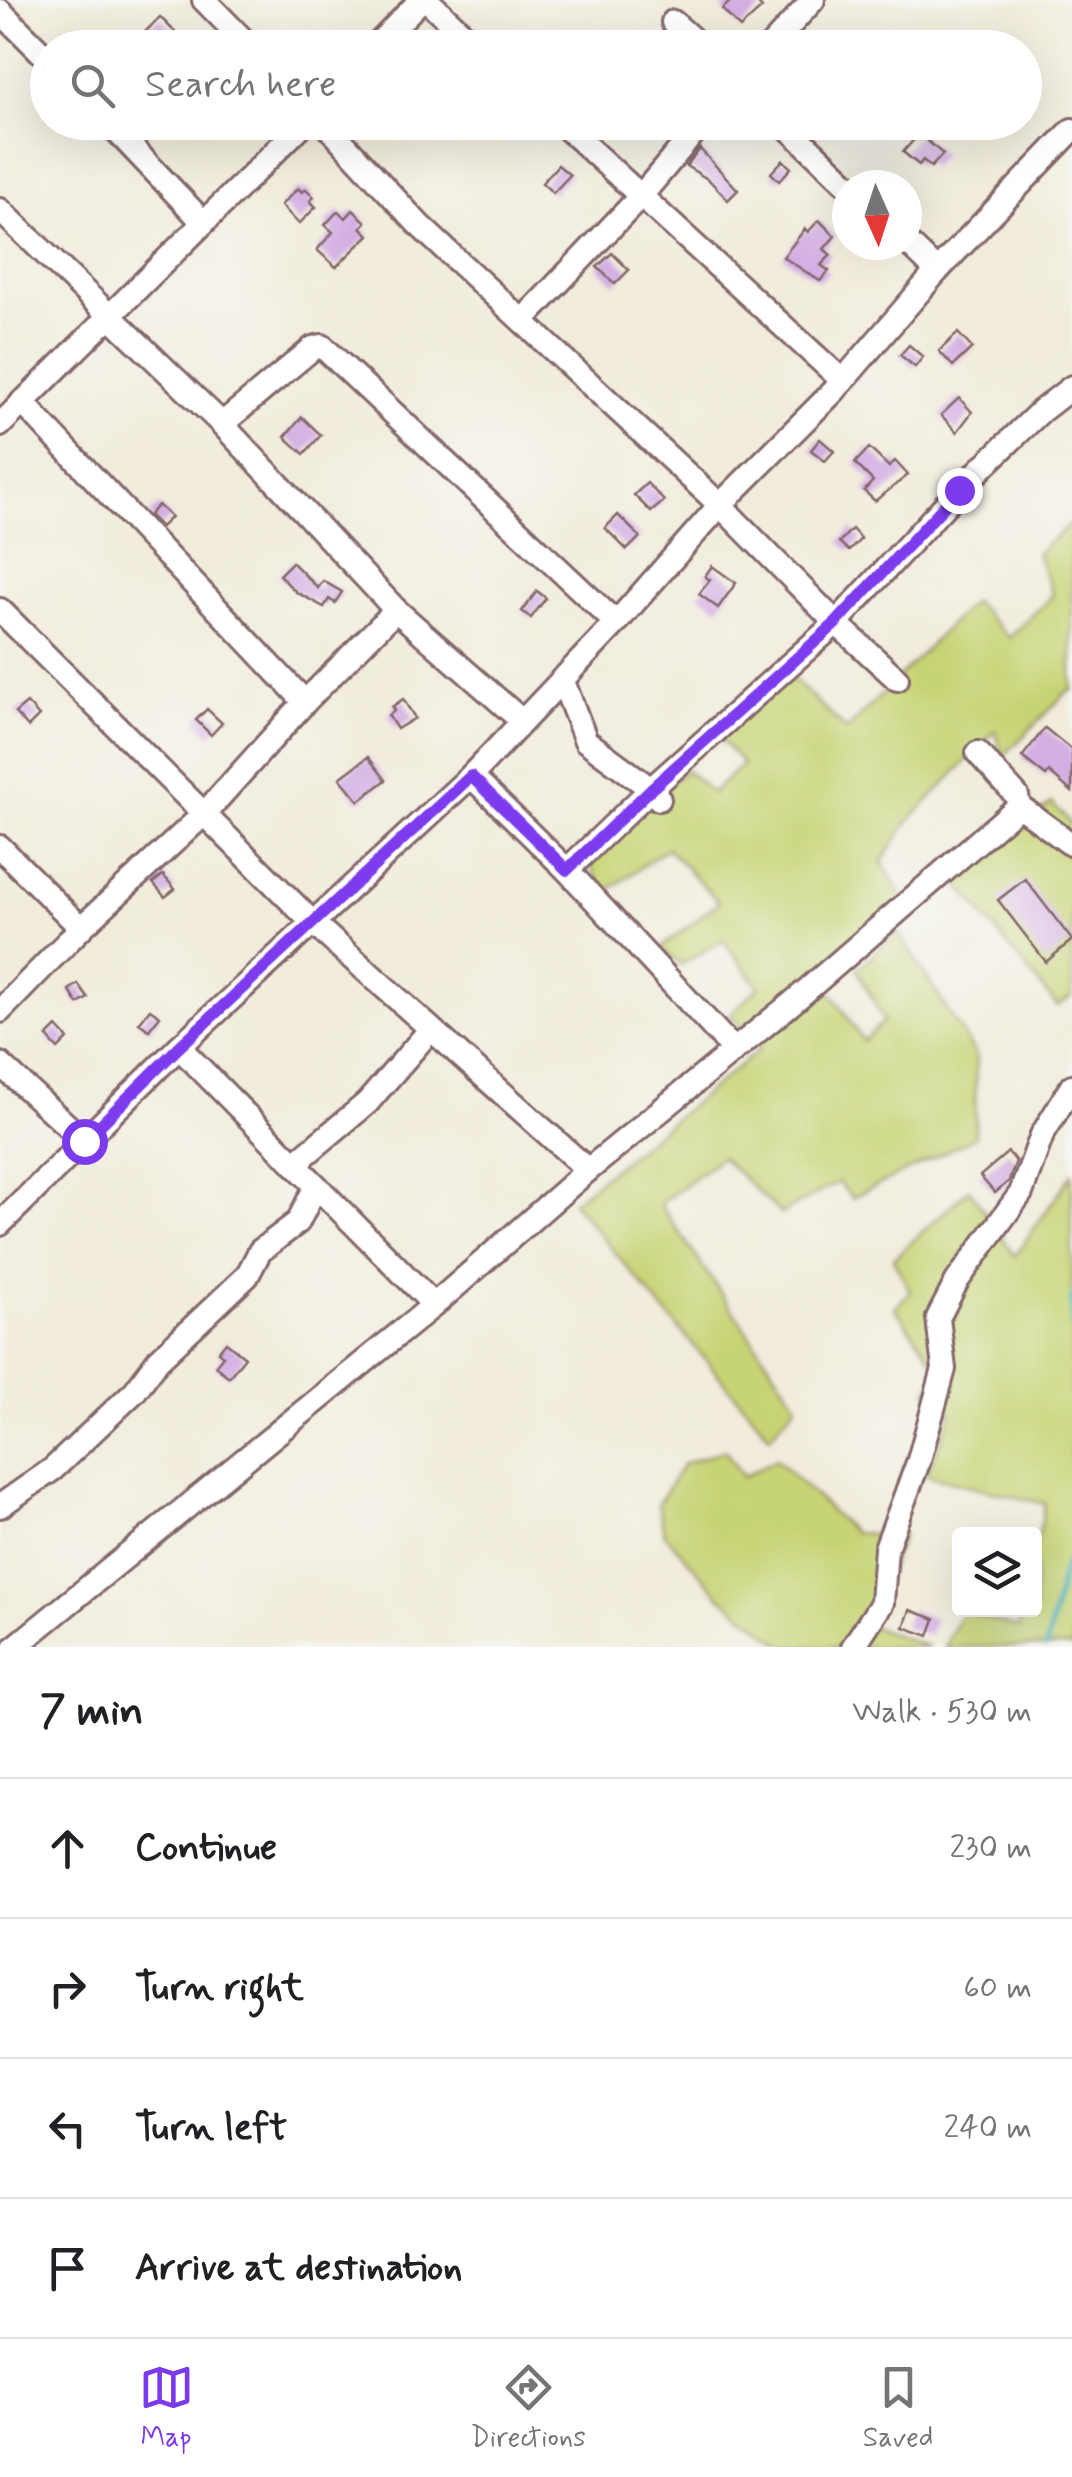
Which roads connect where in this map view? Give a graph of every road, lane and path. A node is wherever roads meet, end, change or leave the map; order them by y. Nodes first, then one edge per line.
1 (204, 0) edge
2 (424, 0) edge
3 (812, 0) edge
4 (0, 11) edge
5 (673, 22) dead end
6 (233, 30) edge
7 (393, 30) edge
8 (458, 30) edge
9 (682, 30) edge
10 (785, 30) edge
11 (30, 41) edge
12 (1072, 130) edge
13 (125, 140) edge
14 (287, 140) edge
15 (340, 140) edge
16 (579, 140) edge
17 (688, 140) edge
18 (801, 140) edge
19 (832, 170) edge
20 (640, 197) junction
21 (0, 210) edge
22 (203, 222) junction
23 (922, 256) edge
24 (937, 271) junction
25 (109, 315) junction
26 (523, 320) junction
27 (843, 380) junction
28 (1072, 386) edge
29 (22, 402) junction
30 (222, 424) junction
31 (0, 425) edge
32 (720, 505) junction
33 (0, 610) edge
34 (396, 610) junction
35 (616, 623) junction
36 (836, 623) junction
37 (562, 679) junction
38 (897, 679) dead end
39 (304, 702) junction
40 (522, 722) junction
41 (978, 753) dead end
42 (471, 776) junction
43 (655, 794) junction
44 (1019, 806) junction
45 (204, 814) junction
46 (1072, 845) edge
47 (0, 847) edge
48 (567, 870) junction
49 (313, 923) junction
50 (81, 928) junction
51 (0, 1011) edge
52 (431, 1029) junction
53 (179, 1047) junction
54 (733, 1049) junction
55 (0, 1064) edge
56 (1072, 1086) edge
57 (84, 1141) junction
58 (294, 1164) junction
59 (588, 1170) junction
60 (316, 1186) junction
61 (0, 1224) edge
62 (434, 1304) junction
63 (0, 1506) edge
64 (15, 1647) edge
65 (853, 1647) edge

1 - 6 street
2 - 7 street
2 - 8 street
3 - 10 street
4 - 11 street
5 - 9 street
12 - 24 street
13 - 22 street
14 - 22 street
15 - 26 street
16 - 20 street
17 - 20 street
18 - 19 street
20 - 26 street
20 - 27 street
21 - 25 street
22 - 25 street
23 - 24 street
24 - 27 street
25 - 29 street
25 - 30 street
26 - 32 street
27 - 32 street
28 - 36 street
29 - 31 street
29 - 39 street
30 - 34 street
30 - 35 street
32 - 35 street
32 - 36 street
33 - 45 street
34 - 39 street
34 - 40 street
35 - 37 street
36 - 38 street
36 - 43 street
37 - 40 street
37 - 43 street
39 - 45 street
40 - 42 street
41 - 44 street
42 - 48 street
42 - 49 street
43 - 48 street
44 - 46 street
44 - 54 street
45 - 49 street
45 - 50 street
47 - 50 street
48 - 54 street
49 - 52 street
49 - 53 street
50 - 51 street
52 - 58 street
52 - 59 street
53 - 57 street
53 - 58 street
54 - 59 street
55 - 57 street
56 - 65 street
57 - 61 street
58 - 60 street
59 - 62 street
60 - 62 street
60 - 63 street
62 - 64 street

